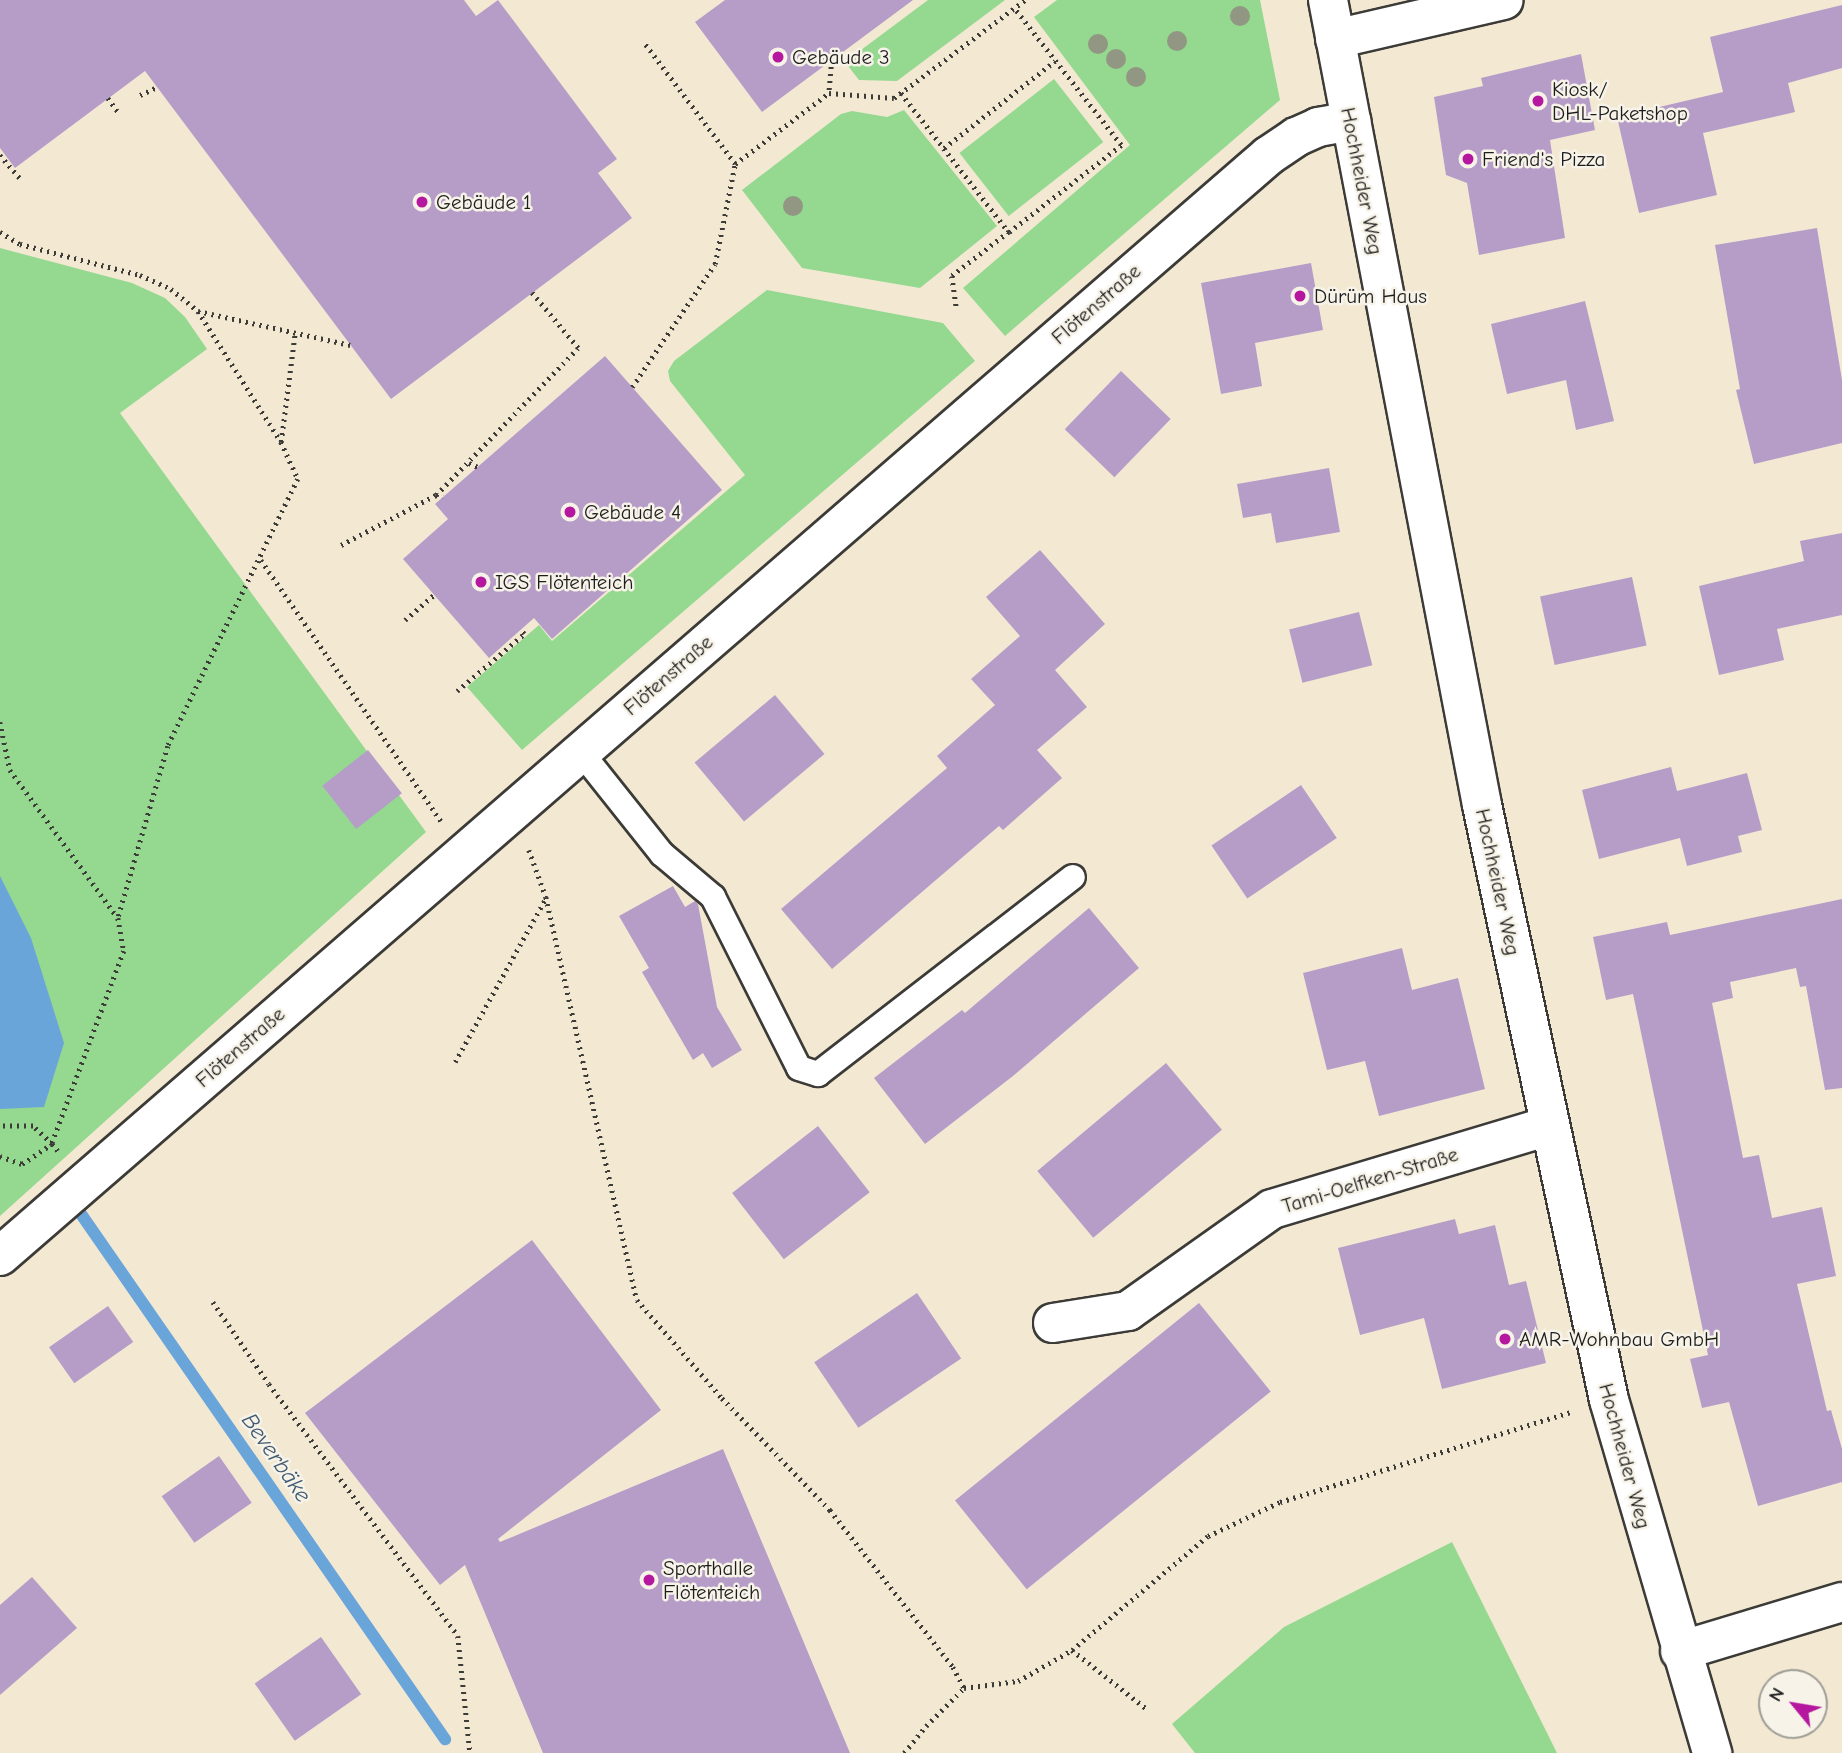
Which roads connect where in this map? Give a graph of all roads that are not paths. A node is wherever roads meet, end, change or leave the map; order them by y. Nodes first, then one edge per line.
1 (1328, 0) edge
2 (1504, 0) edge
3 (1335, 39) junction
4 (1351, 121) junction
5 (580, 751) junction
6 (1073, 877) dead end
7 (1549, 1126) junction
8 (0, 1256) edge
9 (1053, 1324) dead end
10 (1842, 1602) edge
11 (1680, 1651) junction
12 (1712, 1753) edge

1 - 3 street, Hochheider Weg
2 - 3 street
3 - 4 street, Hochheider Weg
4 - 5 street, Flötenstraße
4 - 7 street, Hochheider Weg
5 - 6 lane
5 - 8 street, Flötenstraße
7 - 9 street, Tami-Oelfken-Straße
7 - 11 street, Hochheider Weg
10 - 11 street
11 - 12 street, Hochheider Weg

